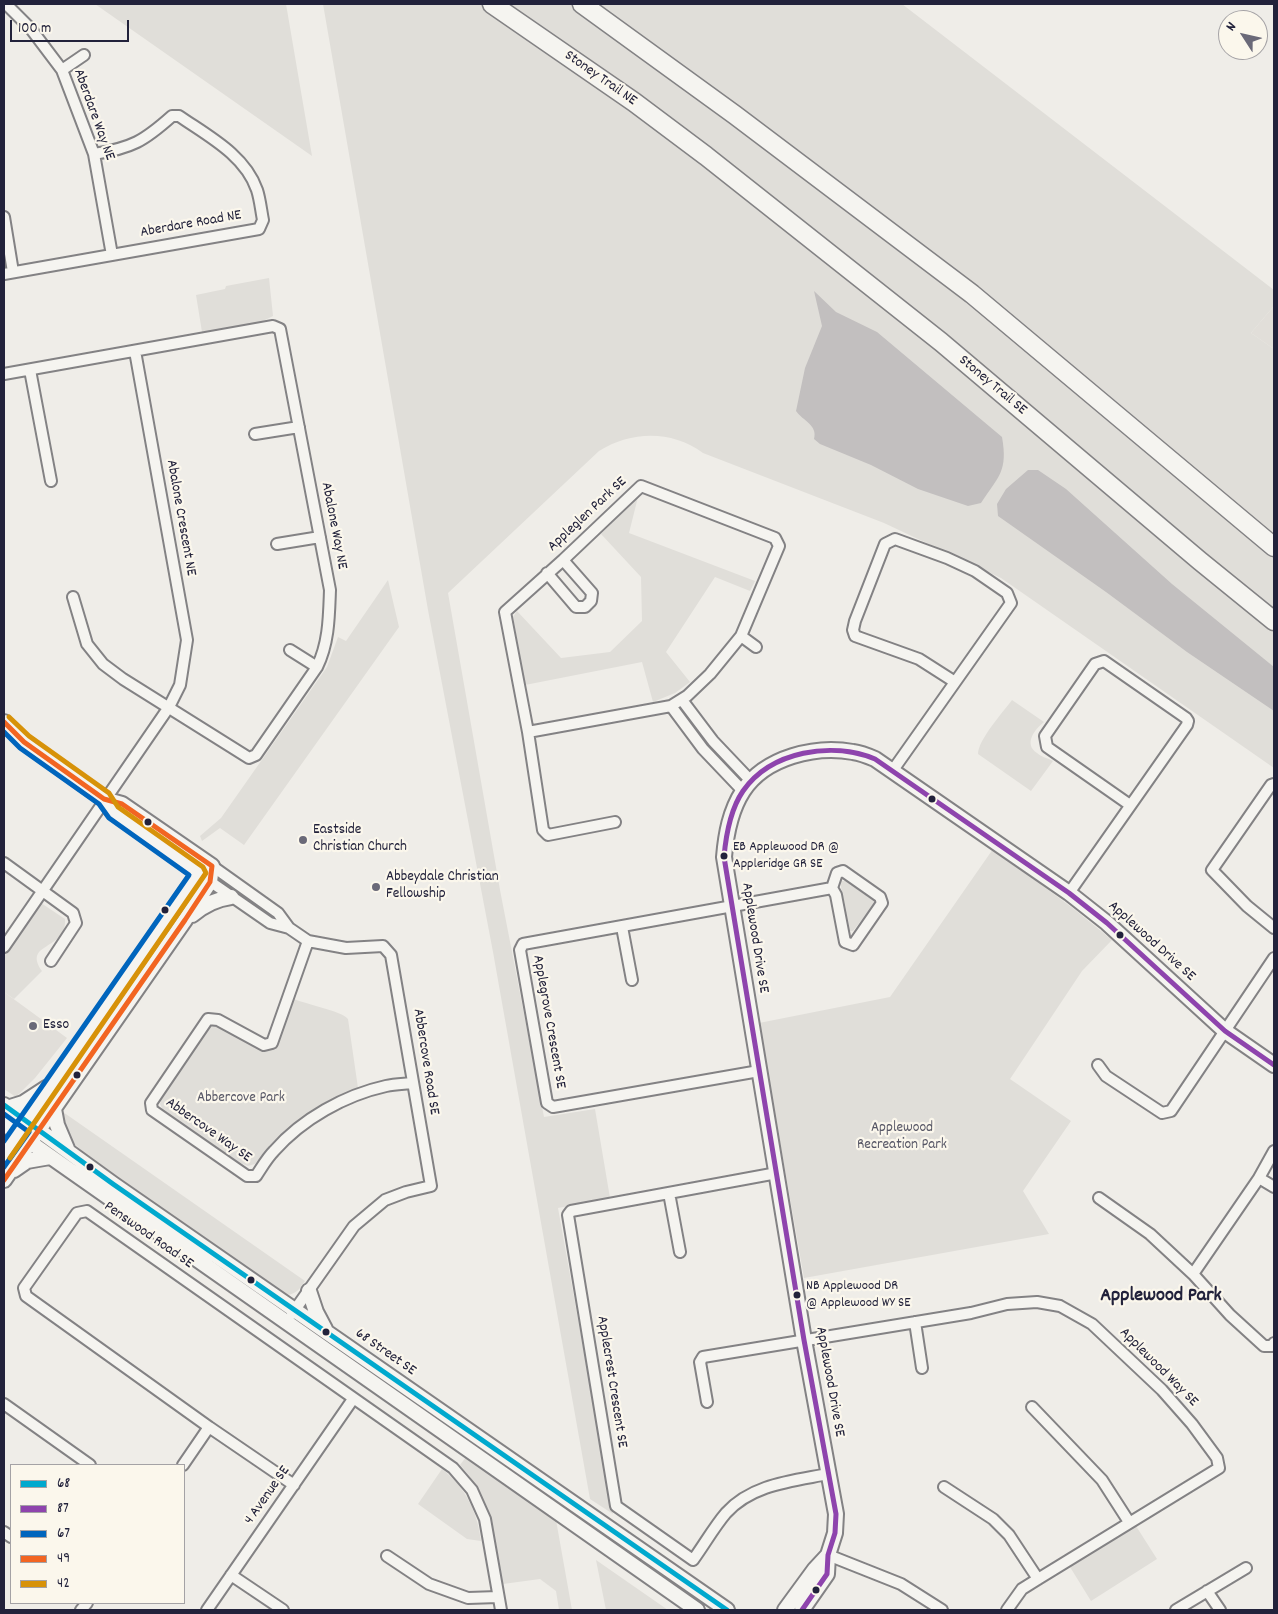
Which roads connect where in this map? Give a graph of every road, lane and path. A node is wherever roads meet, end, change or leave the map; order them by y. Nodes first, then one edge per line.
1 (6, 4) edge
2 (492, 4) edge
3 (582, 4) edge
4 (84, 55) dead end
5 (62, 70) junction
6 (94, 154) junction
7 (706, 156) joint
8 (4, 217) edge
9 (112, 254) junction
10 (8, 273) edge
11 (135, 351) junction
12 (30, 370) junction
13 (4, 374) edge
14 (299, 427) junction
15 (255, 434) dead end
16 (51, 481) dead end
17 (320, 537) junction
18 (277, 544) dead end
19 (1274, 547) edge
20 (563, 560) junction
21 (547, 574) junction
22 (74, 598) dead end
23 (1274, 621) edge
24 (741, 636) junction
25 (756, 647) dead end
26 (290, 650) dead end
27 (317, 666) junction
28 (955, 682) junction
29 (682, 700) junction
30 (169, 706) junction
31 (671, 706) junction
32 (4, 722) edge
33 (528, 732) junction
34 (713, 741) junction
35 (703, 749) junction
36 (893, 770) junction
37 (1274, 784) edge
38 (747, 786) junction
39 (104, 800) junction
40 (1130, 805) junction
41 (615, 822) dead end
42 (4, 863) edge
43 (212, 866) junction
44 (205, 878) junction
45 (832, 888) junction
46 (43, 891) junction
47 (1068, 893) junction
48 (231, 896) junction
49 (732, 907) junction
50 (185, 920) junction
51 (622, 927) junction
52 (289, 928) junction
53 (1274, 928) edge
54 (308, 941) junction
55 (4, 947) edge
56 (1274, 958) edge
57 (51, 961) dead end
58 (632, 980) dead end
59 (1225, 1031) junction
60 (1098, 1064) dead end
61 (1274, 1065) edge
62 (759, 1071) junction
63 (52, 1083) junction
64 (413, 1083) junction
65 (6, 1107) edge
66 (54, 1109) junction
67 (26, 1121) junction
68 (4, 1124) edge
69 (39, 1130) junction
70 (17, 1134) junction
71 (30, 1143) junction
72 (1274, 1150) edge
73 (68, 1152) junction
74 (4, 1154) edge
75 (50, 1158) junction
76 (777, 1173) junction
77 (6, 1177) edge
78 (1258, 1178) junction
79 (1274, 1186) edge
80 (669, 1193) junction
81 (1099, 1198) dead end
82 (680, 1252) dead end
83 (1193, 1274) junction
84 (308, 1291) junction
85 (295, 1310) junction
86 (915, 1322) junction
87 (286, 1323) junction
88 (327, 1332) junction
89 (804, 1340) junction
90 (1274, 1343) edge
91 (922, 1368) dead end
92 (353, 1400) junction
93 (707, 1402) dead end
94 (4, 1404) edge
95 (1032, 1408) dead end
96 (209, 1427) junction
97 (89, 1464) edge
98 (184, 1464) edge
99 (828, 1474) junction
100 (294, 1485) junction
101 (944, 1487) dead end
102 (1129, 1522) junction
103 (828, 1555) junction
104 (387, 1556) dead end
105 (1246, 1568) dead end
106 (231, 1575) junction
107 (1038, 1579) junction
108 (1208, 1591) junction
109 (498, 1596) junction
110 (207, 1610) edge
111 (282, 1610) edge
112 (500, 1610) edge
113 (697, 1610) edge
114 (727, 1610) edge
115 (785, 1610) edge
116 (802, 1610) edge
117 (942, 1610) edge
118 (1007, 1610) edge
119 (1176, 1610) edge
120 (1220, 1610) edge

1 - 5 street, Aberdare Way NE
2 - 7 highway, Stoney Trail NE
3 - 19 highway
4 - 5 street
5 - 6 street, Aberdare Way NE
6 - 9 street, Aberdare Way NE
6 - 9 street, Aberdare Road NE
7 - 23 highway, Stoney Trail SE
8 - 10 street
9 - 10 street, Aberdare Road NE
11 - 12 street
11 - 14 street, Abalone Way NE
11 - 30 street, Abalone Crescent NE
12 - 13 street
12 - 16 street
14 - 15 street
14 - 17 street, Abalone Way NE
17 - 18 street
17 - 27 street, Abalone Way NE
20 - 21 street, Appleglen Park SE
20 - 21 street
20 - 24 street, Appleglen Park SE
21 - 33 street, Appleglen Park SE
22 - 30 street
24 - 25 street
24 - 29 street, Appleglen Park SE
26 - 27 street
27 - 30 street, Abalone Way NE
28 - 28 street
28 - 36 street
29 - 31 street, Appleglen Park SE
29 - 34 street
30 - 39 street, Abalone Crescent NE
31 - 33 street, Appleglen Park SE
31 - 35 street
32 - 39 street
33 - 41 street
34 - 35 street
34 - 38 street
35 - 38 street
36 - 38 street, Applewood Drive SE
36 - 47 street, Applewood Drive SE
37 - 53 street
38 - 49 street, Applewood Drive SE
39 - 43 street
39 - 44 street
39 - 46 street, Abalone Crescent NE
40 - 40 street
40 - 47 street
42 - 46 street
43 - 44 street
43 - 52 street
44 - 48 street
44 - 50 street
44 - 63 street
45 - 45 street
45 - 49 street, Applegrove Crescent SE
46 - 55 street, Abalone Crescent NE
46 - 57 street
47 - 59 street, Applewood Drive SE
48 - 50 street
48 - 52 street
49 - 51 street, Applegrove Crescent SE
49 - 62 street, Applewood Drive SE
50 - 66 street
51 - 58 street
51 - 62 street, Applegrove Crescent SE
52 - 54 street
54 - 64 street, Abbercove Road SE
54 - 64 street, Abbercove Way SE
56 - 59 street
59 - 60 street
59 - 61 street, Applewood Drive SE
62 - 76 street, Applewood Drive SE
63 - 65 street
63 - 67 street
64 - 84 street, Abbercove Road SE
65 - 67 street, 68 Street SE
66 - 69 street
66 - 73 street
67 - 69 street, 68 Street SE
67 - 70 street
68 - 70 street
69 - 71 street
69 - 73 street, 68 Street SE
70 - 71 street
70 - 74 street
71 - 75 street
71 - 77 street
72 - 78 street
73 - 85 street, 68 Street SE
75 - 77 street
75 - 87 street
76 - 80 street, Applecrest Crescent SE
76 - 89 street, Applewood Drive SE
78 - 79 street
78 - 83 street
80 - 82 street
80 - 99 street, Applecrest Crescent SE
81 - 83 street
83 - 90 street
84 - 85 street
84 - 88 street
85 - 87 street
85 - 88 street, 68 Street SE
86 - 89 street, Applewood Way SE
86 - 91 street
86 - 102 street, Applewood Way SE
87 - 113 street
88 - 114 street, 68 Street SE
89 - 93 street, Applewood Way SE
89 - 99 street, Applewood Drive SE
92 - 96 street, Penswood Road SE
92 - 100 street, 4 Avenue SE
92 - 109 street, Penswood Road SE
94 - 97 street
95 - 102 street
96 - 98 street
96 - 100 street, Penswood Road SE
99 - 103 street, Applewood Drive SE
100 - 106 street, 4 Avenue SE
101 - 107 street
102 - 107 street, Applewood Way SE
103 - 115 street, Applewood Drive SE
103 - 116 street, Applewood Drive SE
103 - 117 street
104 - 109 street
105 - 108 street
106 - 110 street, 4 Avenue SE
106 - 111 street
107 - 118 street, Applewood Way SE
108 - 119 street
108 - 120 street
109 - 112 street, Penswood Road SE

